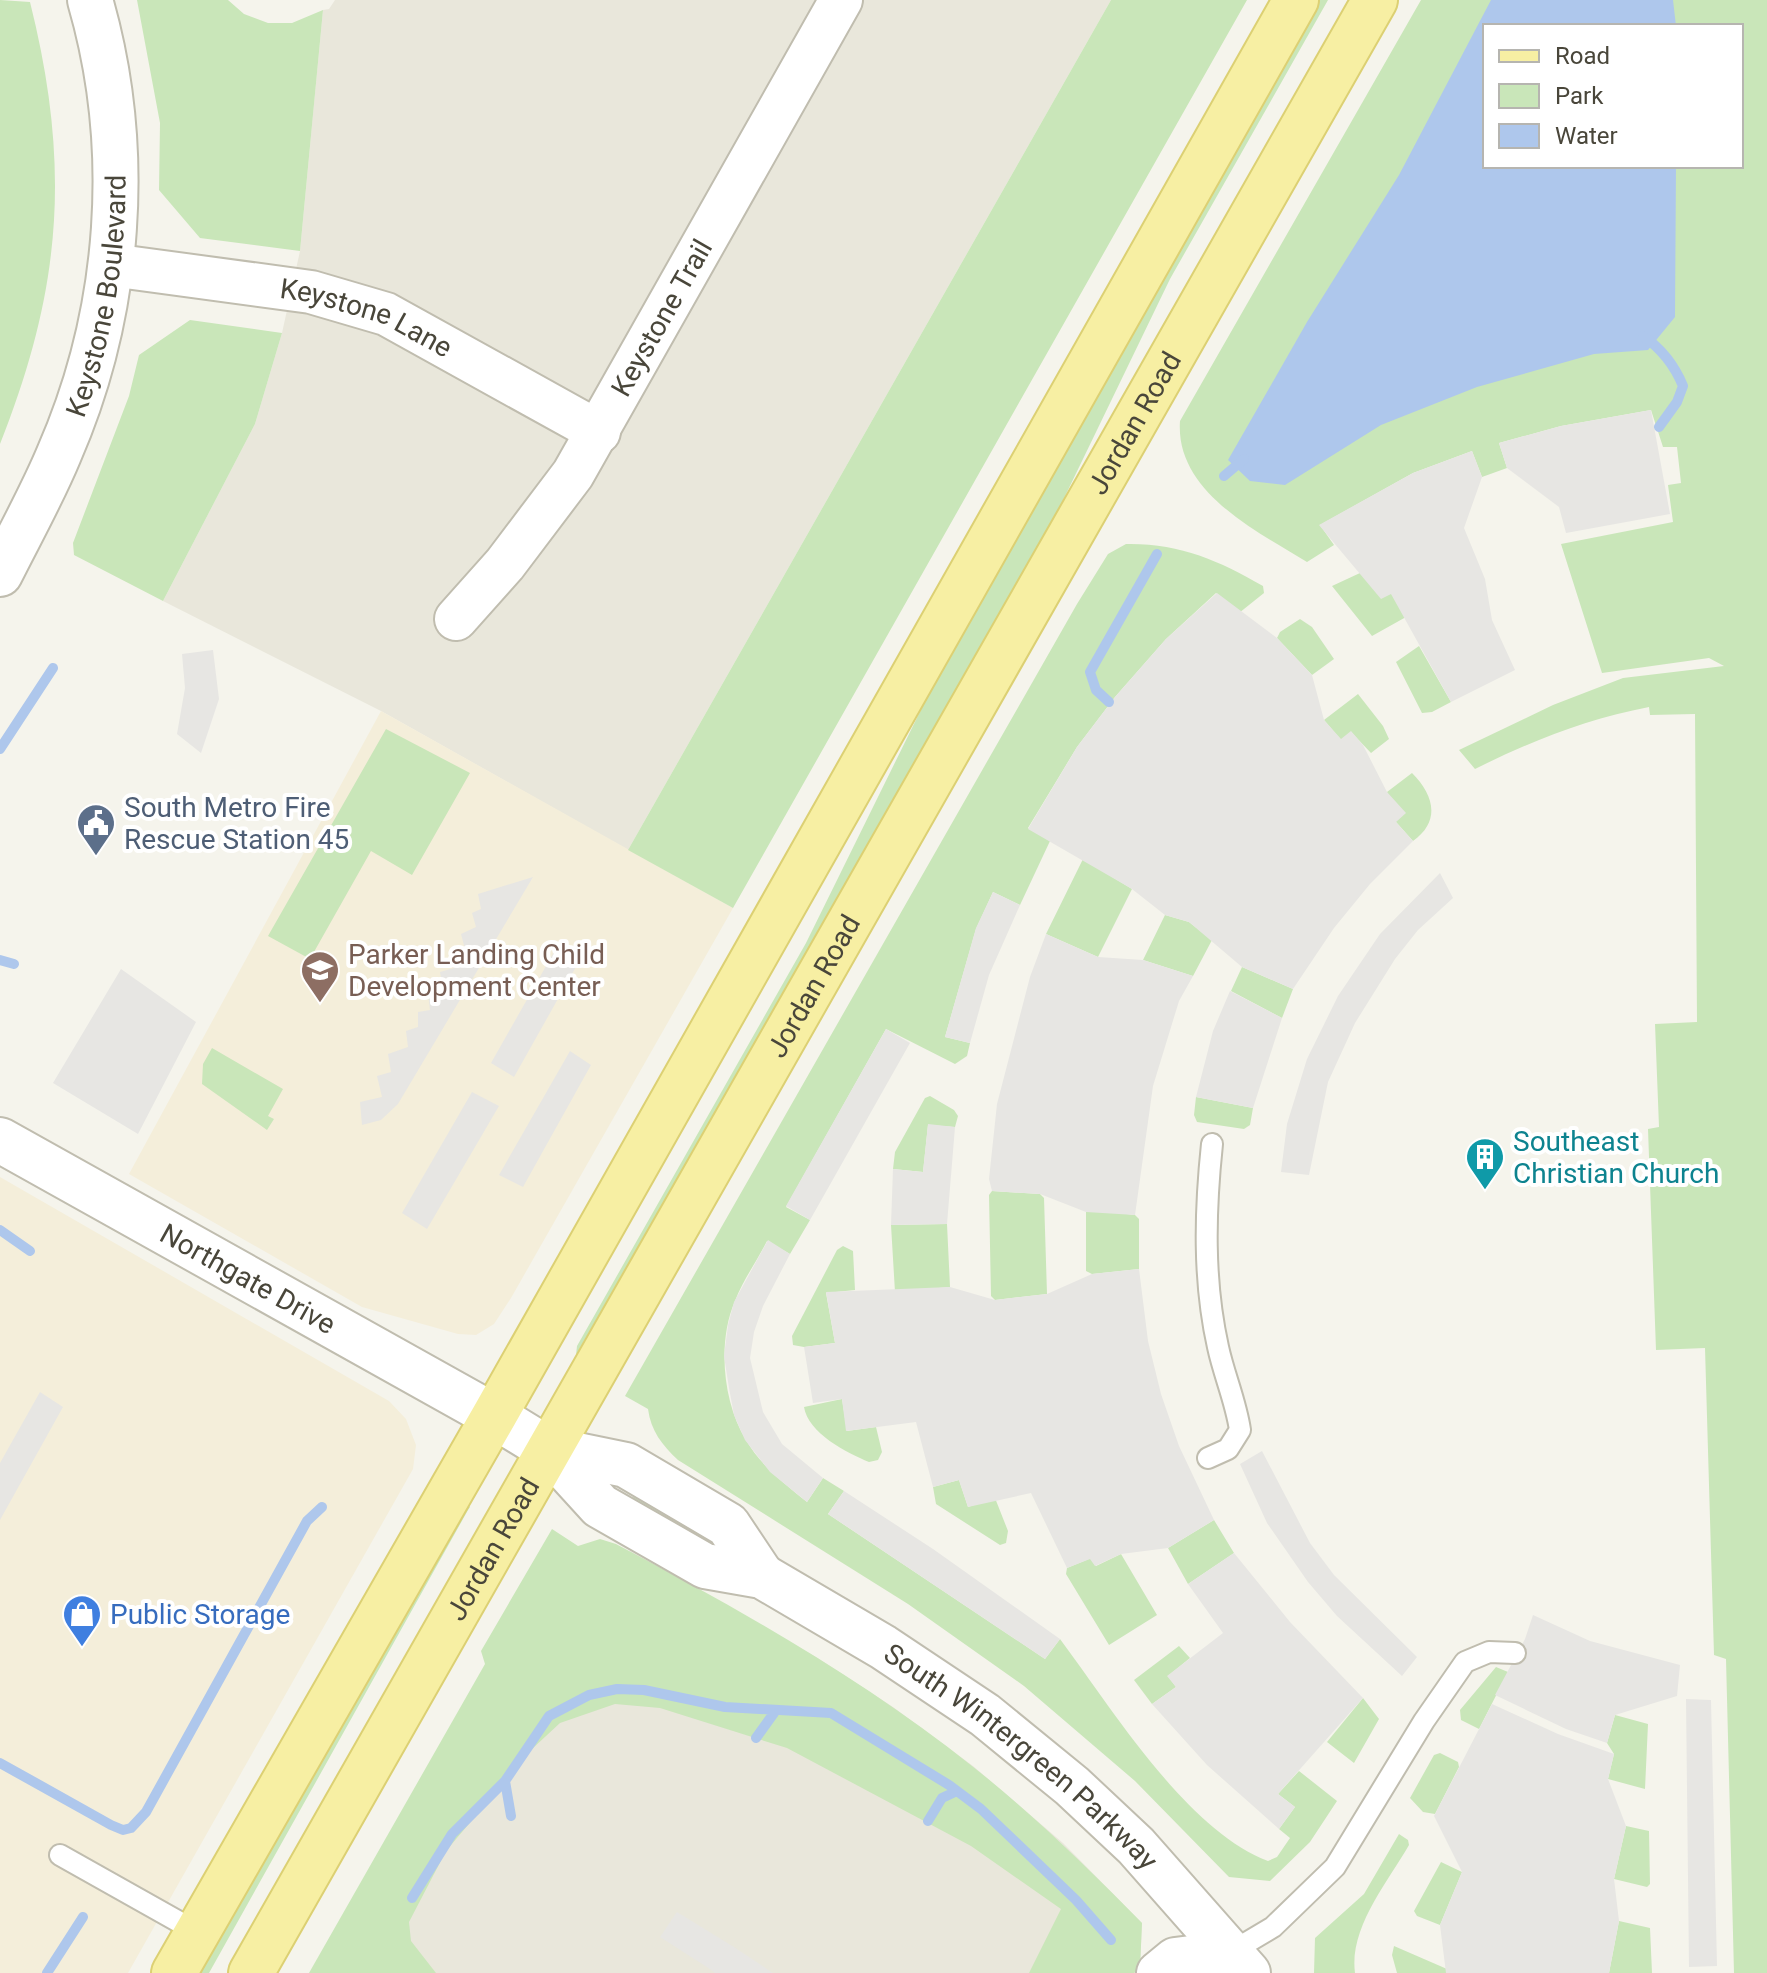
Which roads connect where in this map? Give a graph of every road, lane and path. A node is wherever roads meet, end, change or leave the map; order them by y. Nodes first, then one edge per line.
1 (90, 0) edge
2 (841, 0) edge
3 (1296, 0) edge
4 (1375, 0) edge
5 (111, 265) junction
6 (599, 432) junction
7 (0, 574) edge
8 (456, 619) dead end
9 (0, 1140) edge
10 (1212, 1144) dead end
11 (494, 1416) junction
12 (548, 1449) junction
13 (1208, 1458) dead end
14 (1515, 1653) dead end
15 (60, 1855) dead end
16 (197, 1932) junction
17 (1234, 1966) edge
18 (174, 1973) edge
19 (251, 1973) edge
20 (1158, 1973) edge

1 - 5 street, Keystone Boulevard
2 - 6 street, Keystone Trail
3 - 11 main road
4 - 12 main road, Jordan Road
5 - 6 street, Keystone Lane
5 - 7 street, Keystone Boulevard
6 - 8 street, Keystone Trail
9 - 11 street, Northgate Drive
10 - 13 lane
11 - 12 street, South Wintergreen Parkway
11 - 16 main road
12 - 17 street, South Wintergreen Parkway
12 - 19 main road, Jordan Road
14 - 17 lane
15 - 16 lane
16 - 18 main road
17 - 20 street

